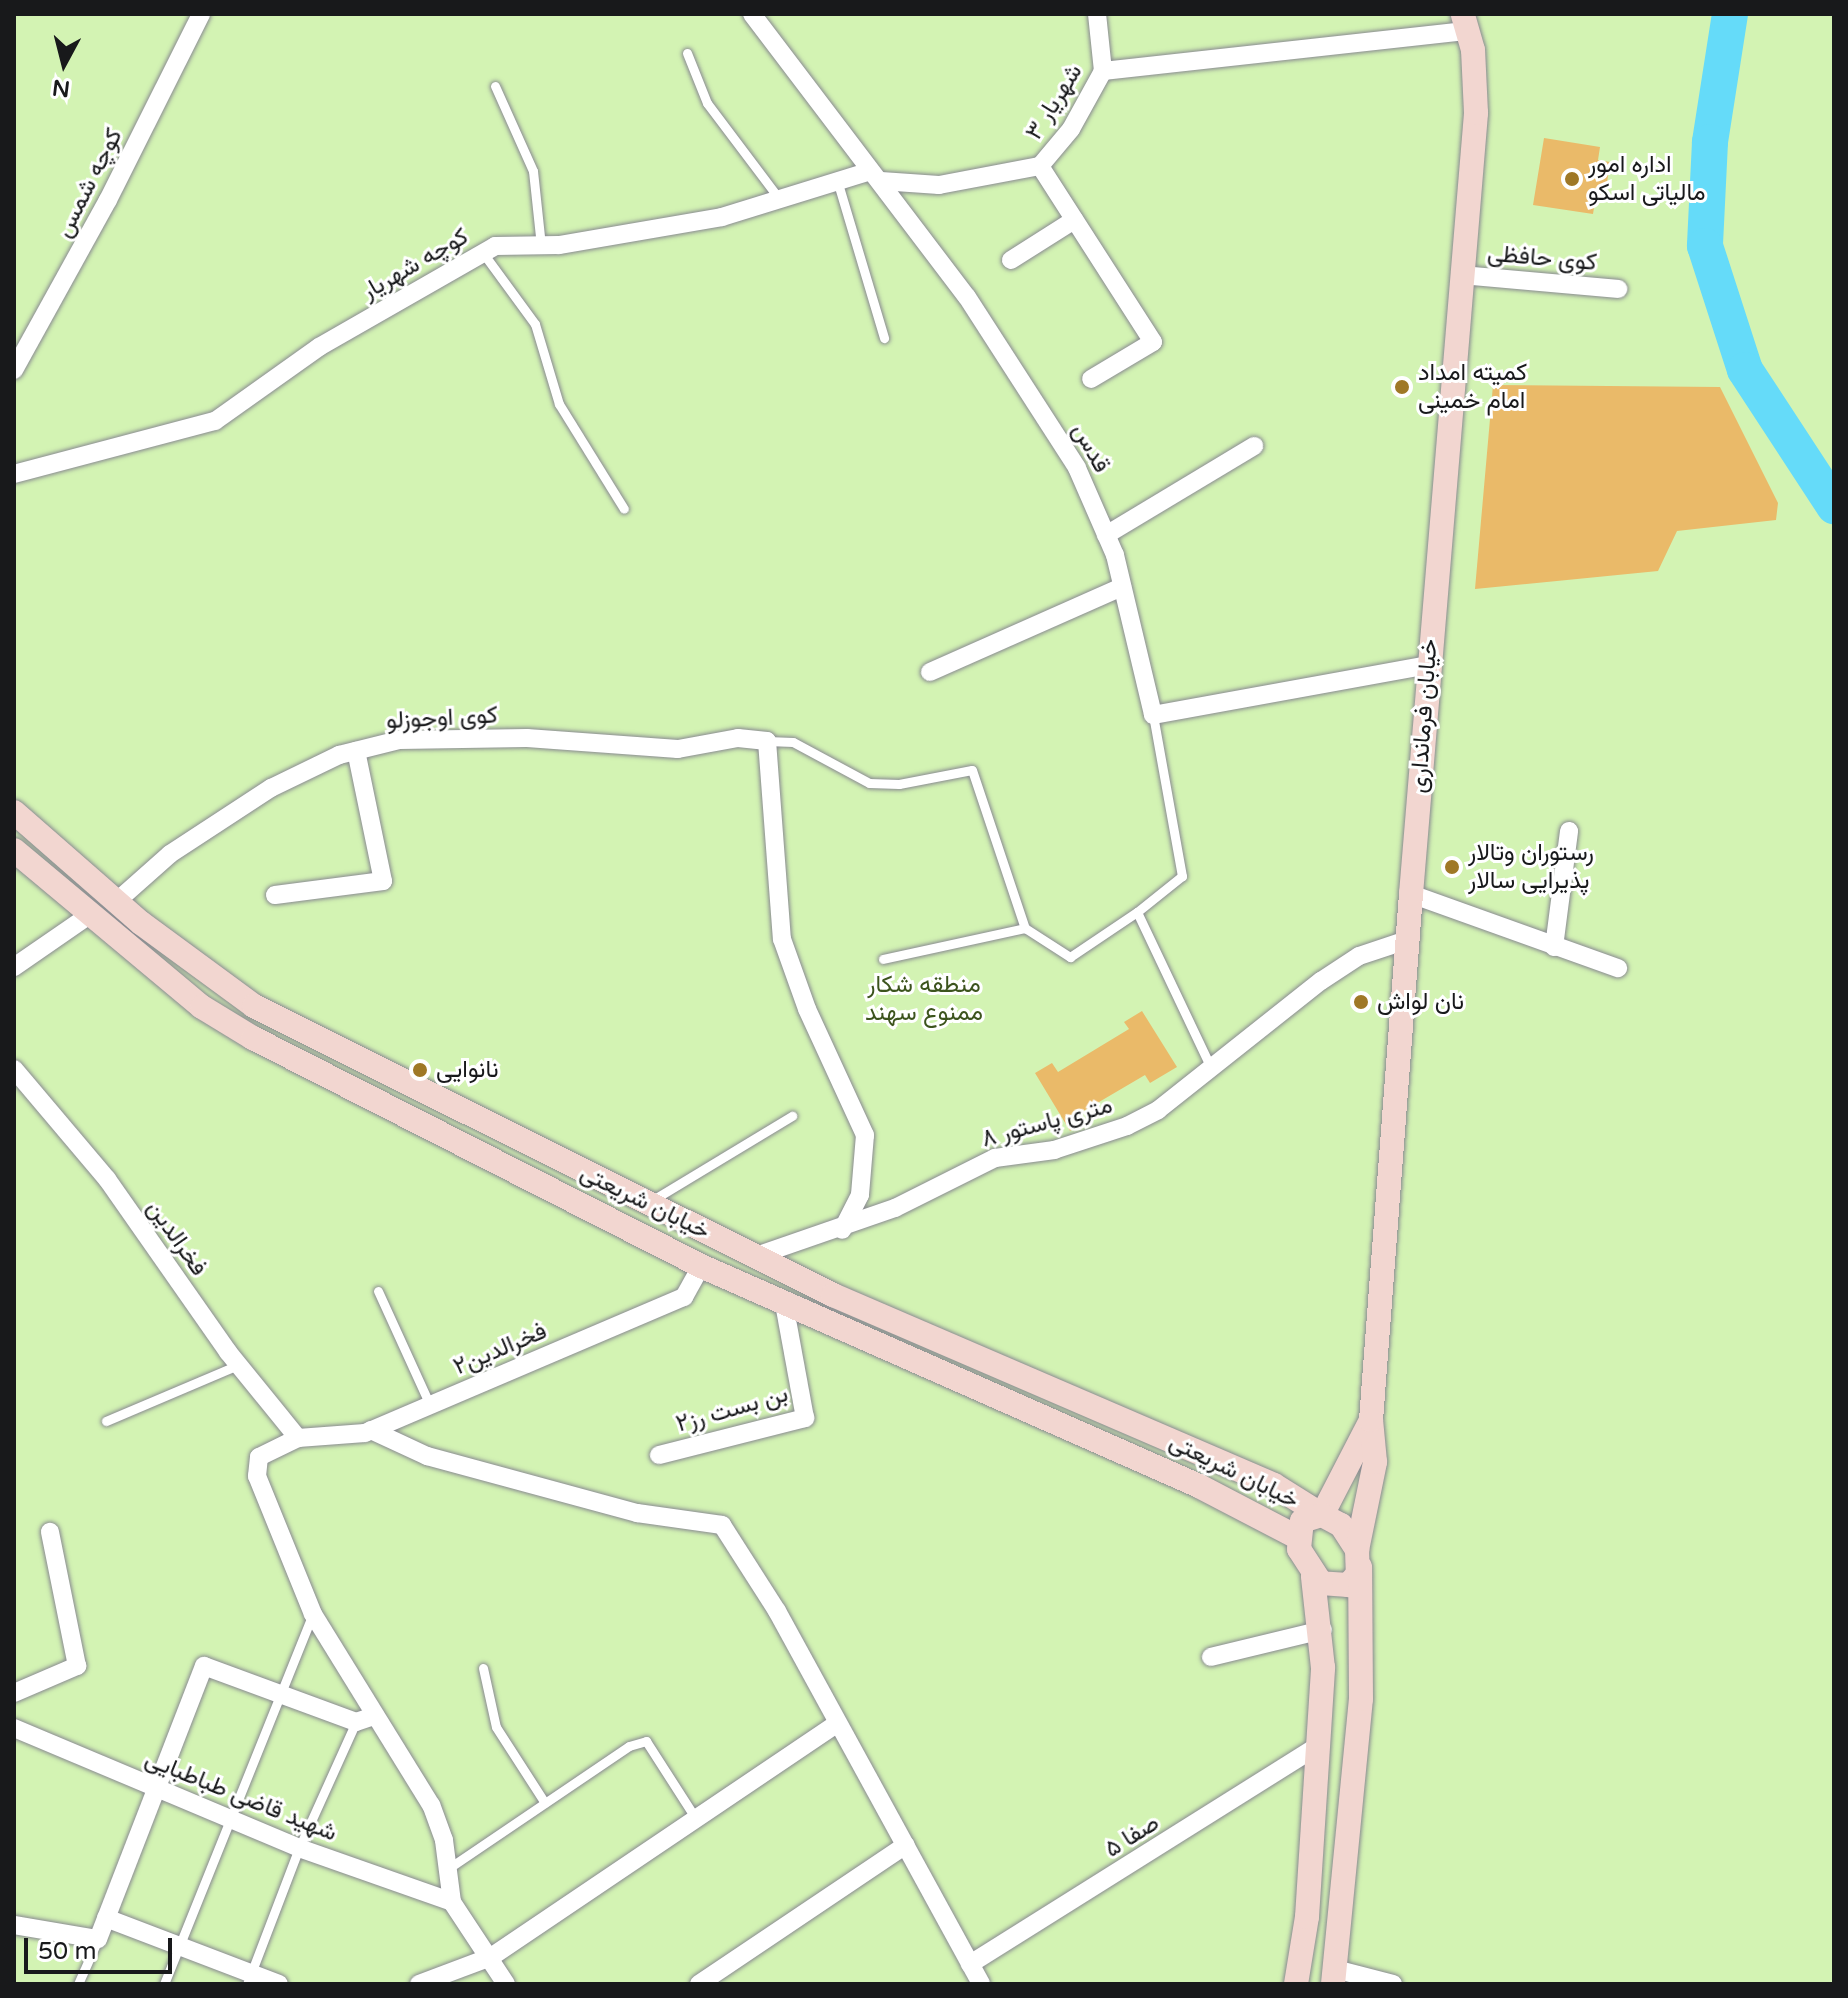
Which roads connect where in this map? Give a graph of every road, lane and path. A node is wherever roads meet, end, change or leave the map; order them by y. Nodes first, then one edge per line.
1 (201, 14) edge
2 (752, 14) edge
3 (1097, 14) edge
4 (1466, 19) edge
5 (687, 53) dead end
6 (1103, 71) junction
7 (495, 86) dead end
8 (1040, 166) junction
9 (874, 176) junction
10 (837, 180) junction
11 (777, 196) junction
12 (1074, 220) junction
13 (541, 246) junction
14 (483, 253) junction
15 (1011, 260) dead end
16 (1462, 275) junction
17 (1618, 289) dead end
18 (884, 338) dead end
19 (17, 359) edge
20 (1091, 379) dead end
21 (1254, 446) dead end
22 (14, 474) edge
23 (624, 509) dead end
24 (1106, 535) junction
25 (1122, 587) junction
26 (1428, 665) junction
27 (930, 672) dead end
28 (1153, 715) junction
29 (767, 741) junction
30 (356, 751) junction
31 (14, 812) edge
32 (1569, 831) dead end
33 (14, 850) edge
34 (1411, 894) junction
35 (275, 895) dead end
36 (116, 902) junction
37 (1137, 912) junction
38 (88, 916) junction
39 (1025, 928) junction
40 (1407, 940) junction
41 (1554, 947) junction
42 (883, 959) dead end
43 (14, 967) edge
44 (1618, 968) dead end
45 (1211, 1068) junction
46 (14, 1069) edge
47 (792, 1116) dead end
48 (494, 1126) junction
49 (479, 1152) junction
50 (648, 1203) junction
51 (842, 1230) junction
52 (756, 1256) junction
53 (701, 1266) junction
54 (378, 1291) dead end
55 (784, 1304) junction
56 (238, 1365) junction
57 (430, 1405) junction
58 (1371, 1420) junction
59 (106, 1421) dead end
60 (371, 1430) junction
61 (298, 1438) junction
62 (659, 1455) dead end
63 (1212, 1458) junction
64 (1199, 1486) junction
65 (1322, 1515) junction
66 (50, 1532) dead end
67 (1297, 1537) junction
68 (1358, 1558) junction
69 (1313, 1577) junction
70 (313, 1614) junction
71 (1323, 1630) junction
72 (1211, 1657) dead end
73 (483, 1668) dead end
74 (14, 1693) edge
75 (279, 1694) junction
76 (365, 1719) junction
77 (837, 1724) junction
78 (14, 1728) edge
79 (1317, 1746) junction
80 (157, 1788) junction
81 (545, 1803) junction
82 (696, 1819) junction
83 (230, 1820) junction
84 (906, 1845) junction
85 (299, 1848) junction
86 (448, 1868) junction
87 (452, 1902) junction
88 (1307, 1917) junction
89 (106, 1918) junction
90 (1342, 1920) junction
91 (14, 1925) edge
92 (98, 1939) junction
93 (180, 1945) junction
94 (491, 1957) junction
95 (970, 1964) junction
96 (1334, 1977) edge
97 (249, 1978) edge
98 (78, 1984) edge
99 (164, 1984) edge
100 (279, 1984) edge
101 (419, 1984) edge
102 (506, 1984) edge
103 (699, 1984) edge
104 (981, 1984) edge
105 (1296, 1984) edge
106 (1393, 1984) edge

1 - 19 street, کوچه شمس
2 - 9 street, قدس
3 - 6 street, شهریار ۳
4 - 6 street
4 - 16 main road, خیابان فرمانداری
5 - 11 lane
6 - 8 street, شهریار ۳
7 - 13 lane
8 - 9 street, کوچه شهریار
8 - 12 street
9 - 10 street, کوچه شهریار
9 - 24 street, قدس
10 - 11 street, کوچه شهریار
10 - 18 lane
11 - 13 street, کوچه شهریار
12 - 15 street
12 - 20 street
13 - 14 street, کوچه شهریار
14 - 22 street, کوچه شهریار
14 - 23 lane
16 - 17 street, کوی حافظی
16 - 26 main road, خیابان فرمانداری
21 - 24 street
24 - 25 street, قدس
25 - 27 street
25 - 28 street, قدس
26 - 28 street
26 - 34 main road, خیابان فرمانداری
28 - 37 lane
29 - 30 street, کوی اوجوزلو
29 - 39 lane
29 - 51 street
30 - 35 street
30 - 36 street, کوی اوجوزلو
31 - 36 main road, خیابان شریعتی
32 - 41 street
33 - 38 main road, خیابان شریعتی
34 - 40 main road, خیابان فرمانداری
34 - 41 street
36 - 48 main road, خیابان شریعتی
37 - 39 lane
37 - 45 lane
38 - 43 street
38 - 49 main road, خیابان شریعتی
39 - 42 lane
40 - 45 street, ۸ متری پاستور
40 - 58 main road, خیابان فرمانداری
41 - 44 street
45 - 51 street, ۸ متری پاستور
46 - 56 street, فخرالدین
47 - 50 lane
48 - 49 main road
48 - 50 main road, خیابان شریعتی
49 - 53 main road, خیابان شریعتی
50 - 52 main road, خیابان شریعتی
51 - 52 street, ۸ متری پاستور
52 - 63 main road, خیابان شریعتی
53 - 55 main road, خیابان شریعتی
53 - 57 street, فخرالدین۲
54 - 57 lane
55 - 62 street, بن بست رز۲
55 - 64 main road, خیابان شریعتی
56 - 59 lane
56 - 61 street, فخرالدین
57 - 60 street, فخرالدین۲
58 - 65 main road, خیابان فرمانداری
58 - 68 main road, خیابان فرمانداری
60 - 61 street, فخرالدین۲
60 - 77 street
61 - 70 street, فخرالدین۲
63 - 64 main road
63 - 65 main road, خیابان شریعتی
64 - 67 main road, خیابان شریعتی
65 - 67 main road
65 - 68 main road
66 - 74 street
67 - 69 main road
68 - 69 main road
68 - 90 main road
69 - 71 main road
70 - 75 lane
70 - 76 street
71 - 72 street
71 - 79 main road
73 - 81 lane
75 - 76 street
75 - 80 street
75 - 83 lane
76 - 85 lane
76 - 86 street
77 - 82 street
77 - 84 street
78 - 80 street, شهید قاضی طباطبایی
79 - 88 main road
79 - 95 street, صفا ۵
80 - 83 street, شهید قاضی طباطبایی
80 - 89 street
81 - 82 lane
81 - 86 lane
82 - 94 street
83 - 85 street, شهید قاضی طباطبایی
83 - 93 lane
84 - 95 street
84 - 103 street
85 - 87 street, شهید قاضی طباطبایی
85 - 97 lane
86 - 87 street
87 - 94 street
88 - 90 main road
88 - 105 main road
89 - 92 street
89 - 93 street
90 - 96 main road
91 - 92 street
92 - 98 lane
93 - 97 street
93 - 99 lane
94 - 101 street
94 - 102 street
95 - 104 street
96 - 106 street
97 - 100 street

